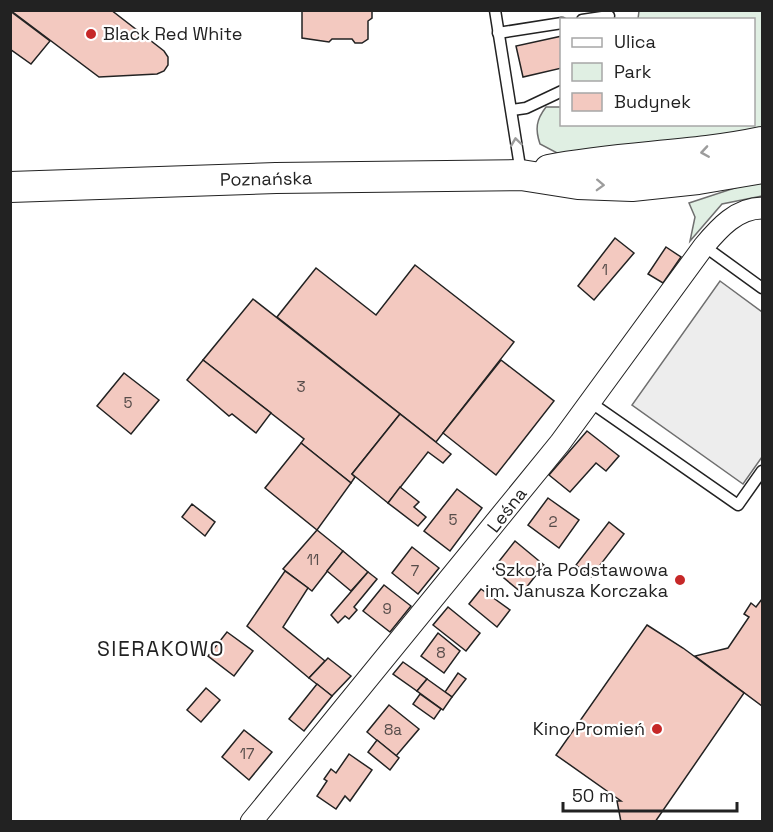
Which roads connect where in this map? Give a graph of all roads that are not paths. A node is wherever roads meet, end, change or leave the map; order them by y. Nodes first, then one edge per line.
1 (495, 10) edge
2 (609, 15) edge
3 (593, 18) edge
4 (560, 23) edge
5 (498, 33) junction
6 (560, 91) edge
7 (512, 110) junction
8 (762, 142) edge
9 (762, 168) edge
10 (521, 175) junction
11 (10, 187) edge
12 (762, 208) edge
13 (704, 246) junction
14 (762, 288) edge
15 (590, 402) junction
16 (762, 471) edge
17 (251, 822) edge

1 - 5 lane
2 - 3 lane
4 - 5 lane
5 - 7 lane
6 - 7 lane
10 -> 7 lane
8 -> 10 main road, Poznańska
10 -> 9 main road, Poznańska
10 - 11 main road, Poznańska
12 - 13 street, Leśna
13 - 14 lane
13 - 15 street, Leśna
15 - 16 lane
15 - 17 street, Leśna

